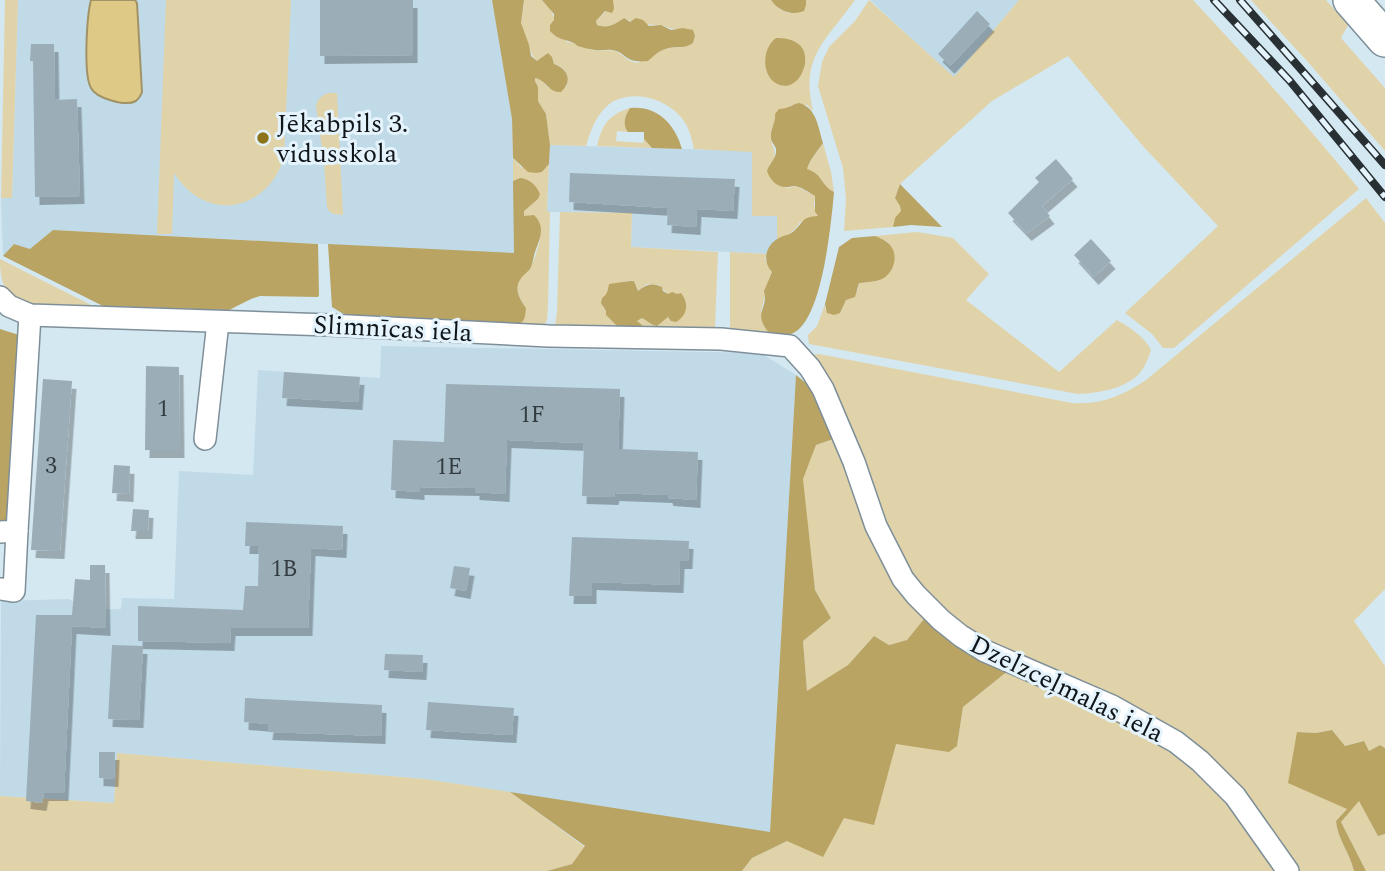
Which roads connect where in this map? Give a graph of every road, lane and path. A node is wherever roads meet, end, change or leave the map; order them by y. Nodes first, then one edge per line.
1 (1351, 0) edge
2 (1385, 39) edge
3 (0, 297) edge
4 (30, 314) junction
5 (218, 322) junction
6 (790, 346) joint
7 (205, 439) dead end
8 (8, 532) edge
9 (0, 589) edge
10 (1288, 871) edge

1 - 2 highway
3 - 4 street, Slimnīcas iela
4 - 5 street, Slimnīcas iela
4 - 8 street
5 - 6 street, Slimnīcas iela
5 - 7 street
6 - 10 street, Dzelzceļmalas iela
8 - 9 street

